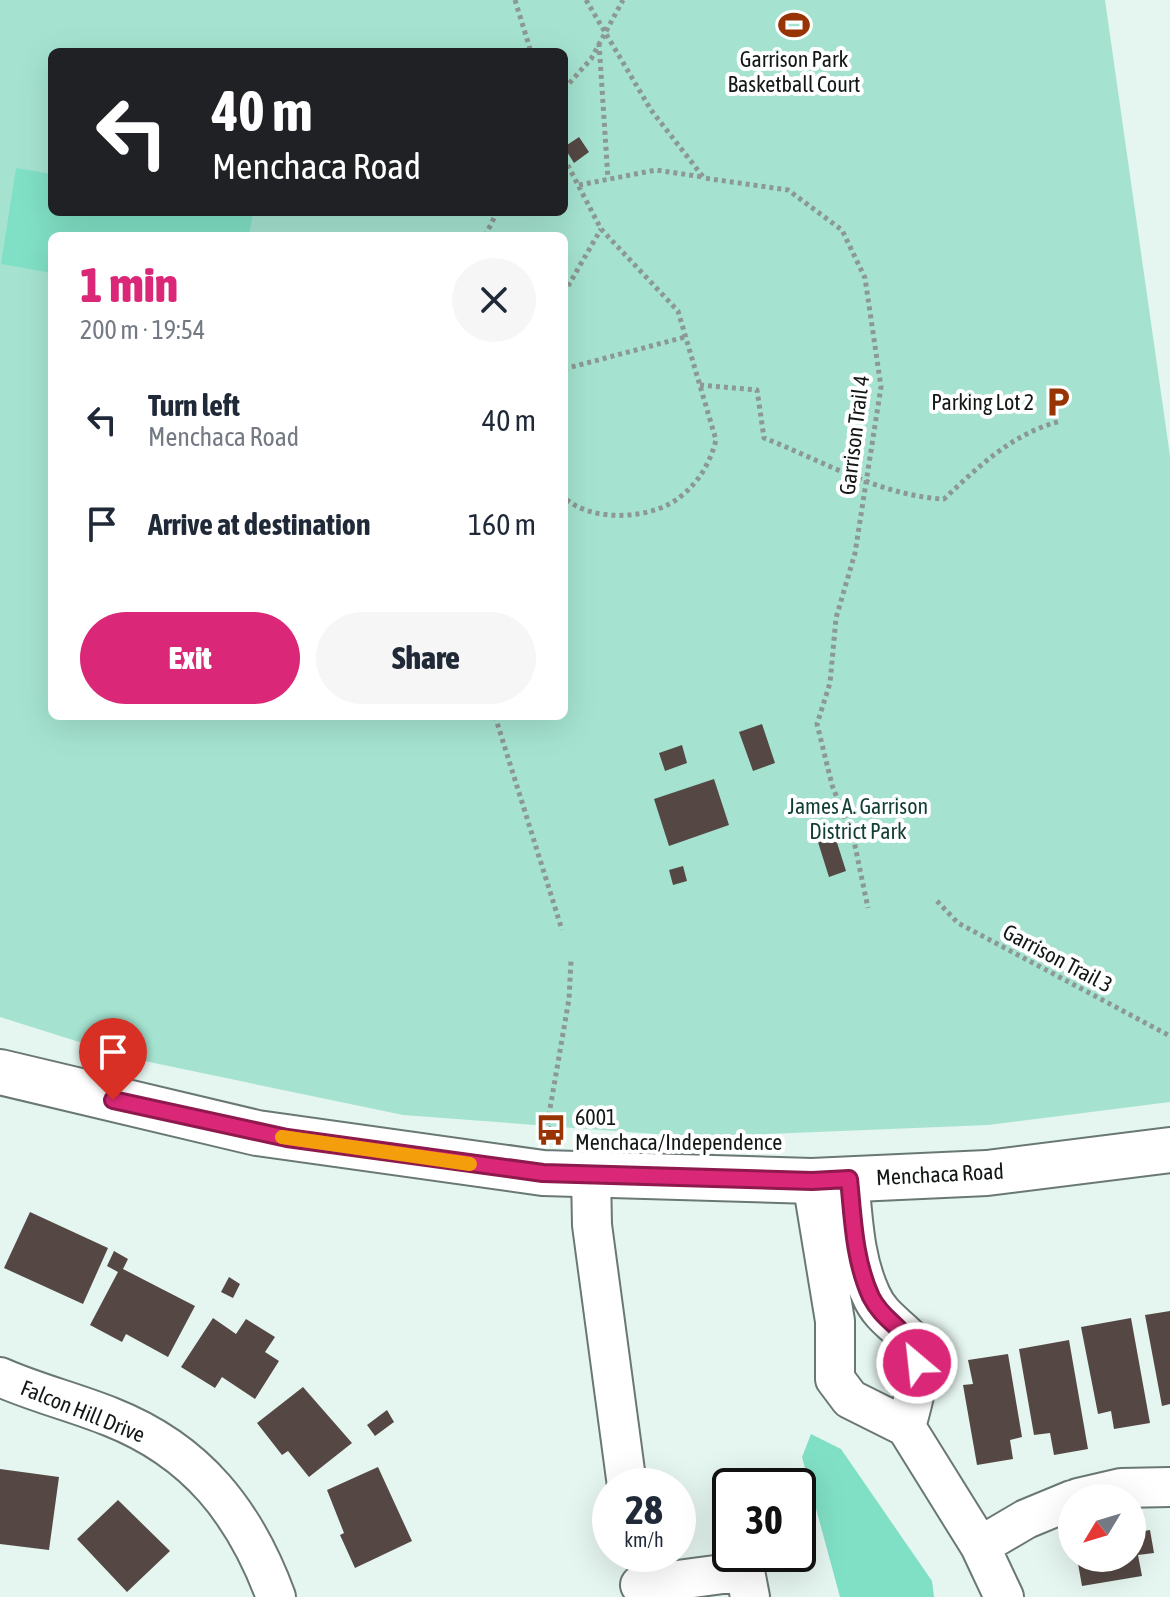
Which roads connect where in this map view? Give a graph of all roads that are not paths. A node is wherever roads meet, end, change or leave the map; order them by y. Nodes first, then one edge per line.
1 (0, 1072) edge
2 (1170, 1150) edge
3 (591, 1175) junction
4 (830, 1180) junction
5 (0, 1377) edge
6 (906, 1427) junction
7 (625, 1468) edge
8 (1146, 1487) edge
9 (1170, 1487) edge
10 (1058, 1506) edge
11 (980, 1546) junction
12 (639, 1579) edge
13 (276, 1597) edge
14 (750, 1597) edge
15 (1004, 1597) edge

1 - 3 main road, Menchaca Road
2 - 4 main road, Menchaca Road
3 - 4 main road, Menchaca Road
3 - 7 street
4 - 6 street
4 - 6 street
5 - 13 street, Falcon Hill Drive
6 - 11 street
8 - 9 street
10 - 11 street
11 - 15 street
12 - 14 street

